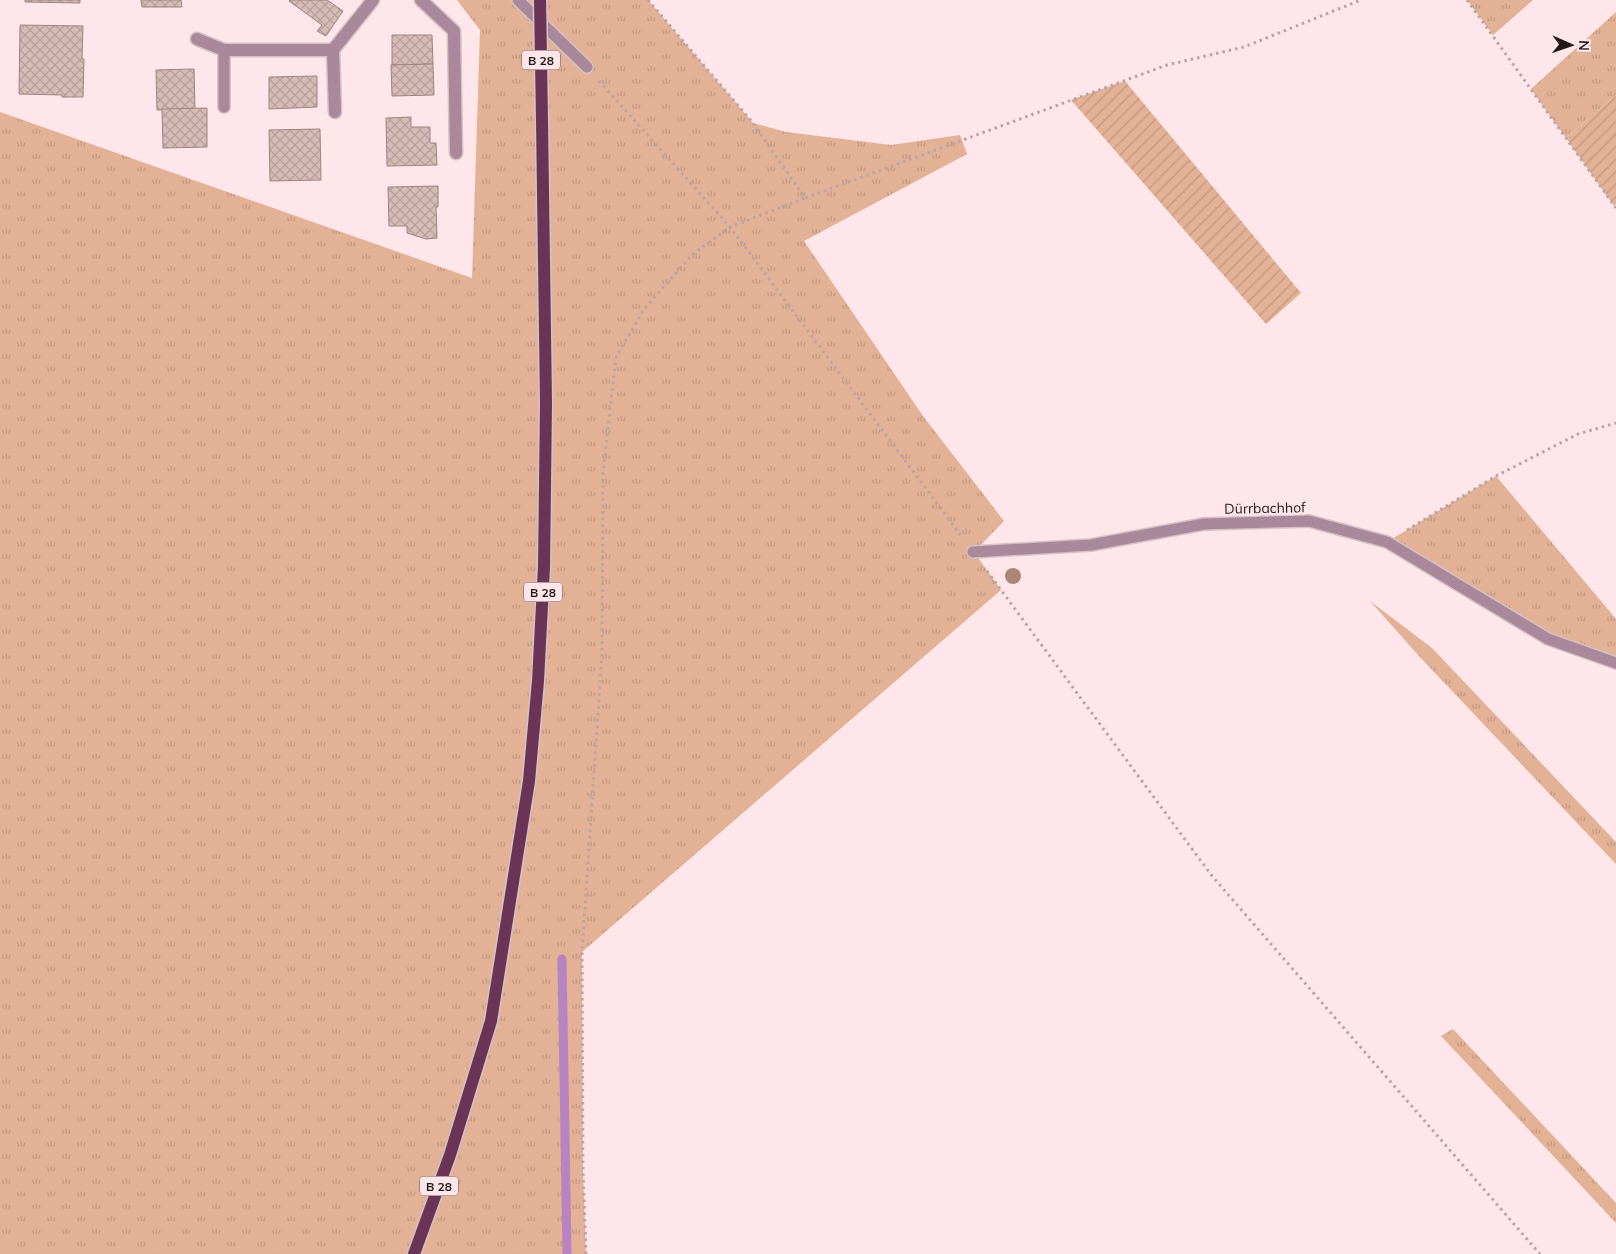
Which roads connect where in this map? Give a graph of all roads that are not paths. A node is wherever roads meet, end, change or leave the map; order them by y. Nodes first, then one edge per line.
1 (373, 0) edge
2 (421, 0) edge
3 (518, 0) edge
4 (540, 0) edge
5 (197, 39) dead end
6 (224, 50) junction
7 (333, 50) junction
8 (587, 67) road end
9 (224, 107) dead end
10 (335, 112) dead end
11 (456, 153) dead end
12 (973, 552) road end
13 (1616, 663) edge
14 (414, 1254) edge

1 - 7 street
2 - 11 street
3 - 8 lane
4 - 14 main road, B 28, bridge
5 - 6 street
6 - 7 street
6 - 9 lane
7 - 10 street
12 - 13 lane, Dürrbachhof

